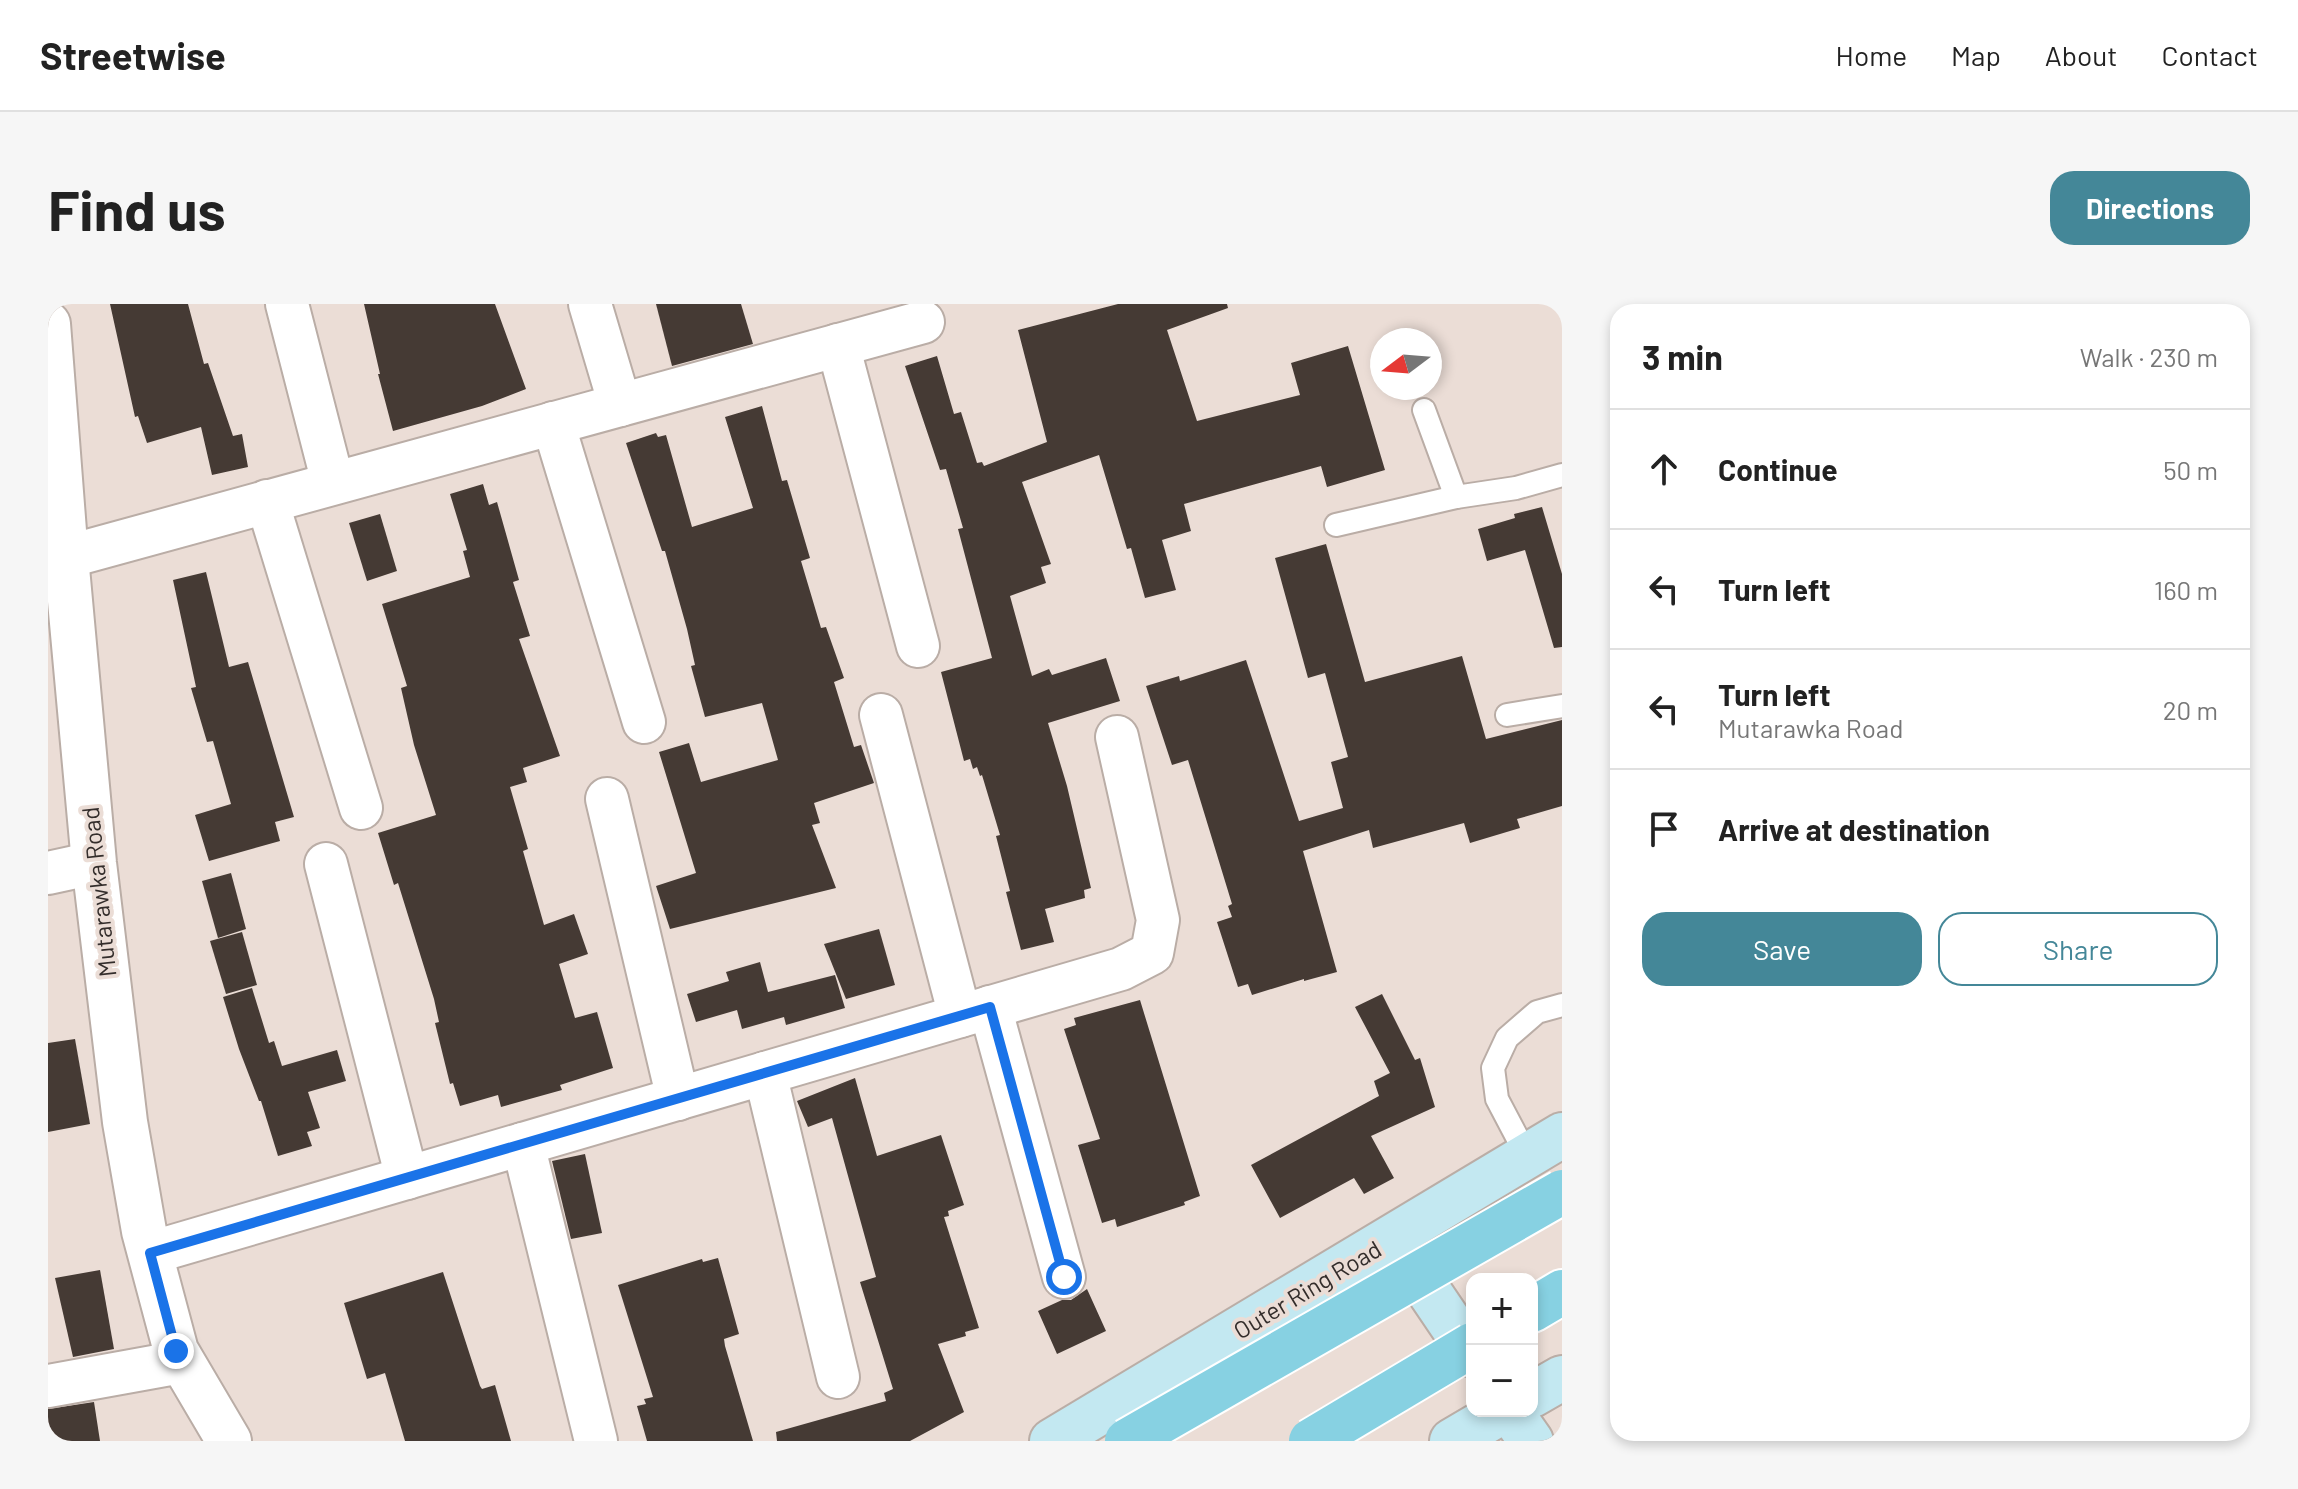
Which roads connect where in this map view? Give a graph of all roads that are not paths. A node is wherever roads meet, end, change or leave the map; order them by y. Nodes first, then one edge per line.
1 (287, 304) edge
2 (590, 304) edge
3 (903, 318) edge
4 (48, 324) edge
5 (838, 345) junction
6 (620, 405) junction
7 (1424, 410) dead end
8 (553, 423) junction
9 (1562, 475) edge
10 (333, 483) junction
11 (1456, 497) junction
12 (267, 501) junction
13 (1336, 525) dead end
14 (66, 557) junction
15 (918, 646) dead end
16 (1562, 706) edge
17 (881, 715) dead end
18 (1507, 715) dead end
19 (644, 722) dead end
20 (1117, 737) dead end
21 (607, 799) dead end
22 (361, 808) dead end
23 (94, 863) junction
24 (326, 864) dead end
25 (48, 873) edge
26 (1562, 1005) edge
27 (975, 1012) junction
28 (765, 1073) junction
29 (678, 1099) junction
30 (523, 1144) junction
31 (1545, 1146) edge
32 (407, 1178) junction
33 (1562, 1192) edge
34 (1404, 1231) junction
35 (150, 1253) junction
36 (1064, 1277) dead end
37 (1562, 1292) edge
38 (1538, 1306) edge
39 (1466, 1346) edge
40 (1466, 1349) edge
41 (181, 1362) junction
42 (838, 1377) dead end
43 (1562, 1378) edge
44 (48, 1386) edge
45 (1538, 1392) edge
46 (1493, 1417) edge
47 (1514, 1417) edge
48 (229, 1441) edge
49 (596, 1441) edge
50 (1052, 1441) edge
51 (1127, 1441) edge
52 (1311, 1441) edge
53 (1452, 1441) edge
54 (1531, 1441) edge

1 - 10 street
2 - 6 street
3 - 5 street
4 - 14 street, Mutarawka Road
5 - 6 street
5 - 15 street
6 - 8 street
7 - 11 lane
8 - 10 street
8 - 19 street
9 - 11 lane
10 - 12 street
11 - 13 lane
12 - 14 street
12 - 22 street
14 - 23 street, Mutarawka Road
16 - 18 lane
17 - 27 street
20 - 27 street
21 - 29 street
23 - 25 street
23 - 35 street, Mutarawka Road
24 - 32 street
26 - 31 lane
27 - 28 street
27 - 36 street
28 - 29 street
28 - 42 street
29 - 30 street
30 - 32 street
30 - 49 street
31 - 34 main road, Outer Ring Road
32 - 35 street
33 - 51 main road, Outer Ring Road, bridge
34 - 39 main road
34 - 50 main road, Outer Ring Road
35 - 41 street, Mutarawka Road
37 - 38 main road
40 - 52 main road, bridge
41 - 44 street
41 - 48 street, Mutarawka Road
43 - 45 main road
46 - 53 main road
47 - 54 main road

